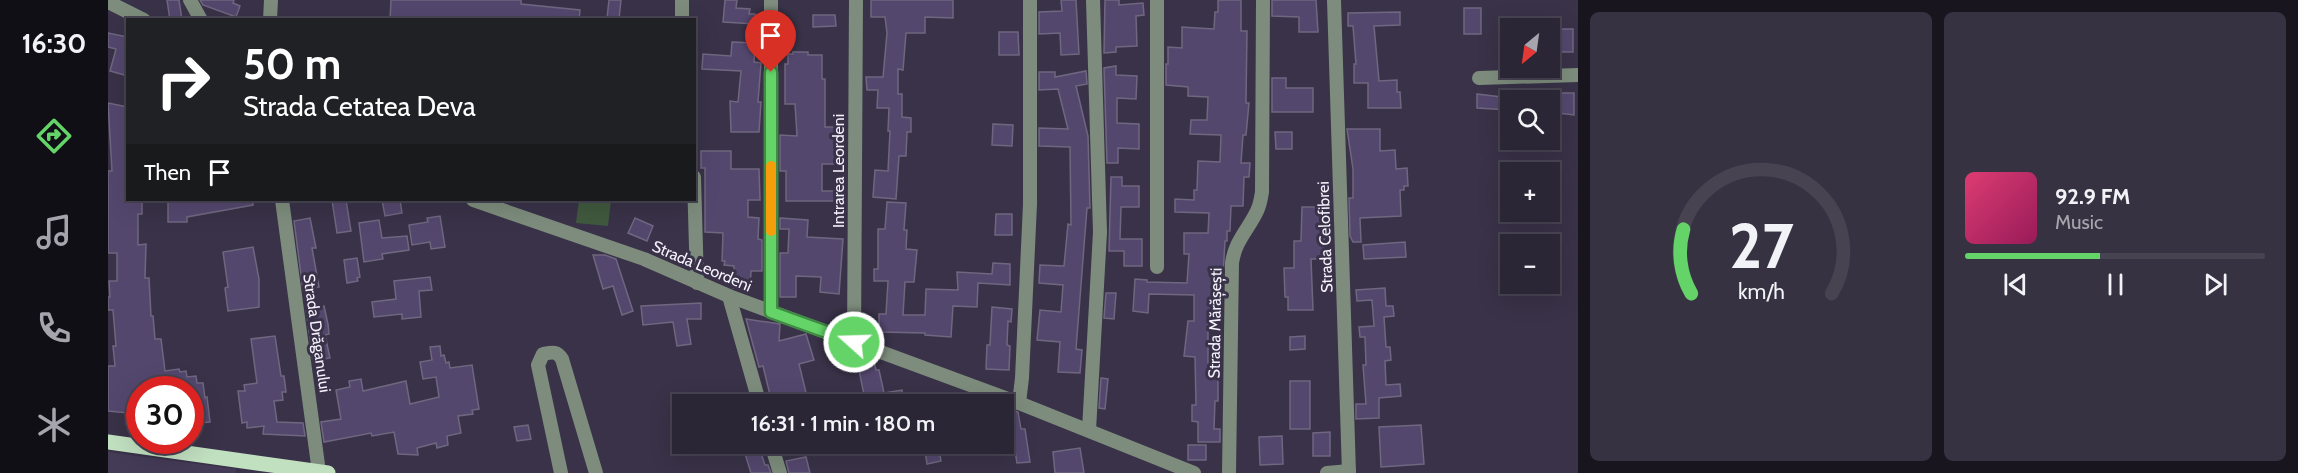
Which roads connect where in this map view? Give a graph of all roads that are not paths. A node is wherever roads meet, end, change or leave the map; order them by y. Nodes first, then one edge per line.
1 (190, 0) edge
2 (271, 0) edge
3 (682, 0) edge
4 (771, 0) edge
5 (856, 0) edge
6 (1030, 0) edge
7 (1093, 0) edge
8 (1158, 0) edge
9 (1263, 0) edge
10 (1334, 0) edge
11 (108, 2) edge
12 (140, 18) edge
13 (200, 18) edge
14 (270, 18) edge
15 (682, 18) edge
16 (1578, 75) edge
17 (1479, 78) dead end
18 (282, 201) edge
19 (476, 201) edge
20 (695, 201) edge
21 (1157, 267) dead end
22 (697, 283) junction
23 (729, 296) junction
24 (771, 312) junction
25 (854, 342) junction
26 (757, 394) edge
27 (1018, 403) junction
28 (1089, 430) junction
29 (108, 442) edge
30 (774, 454) edge
31 (301, 471) edge
32 (323, 472) edge
33 (1349, 472) edge
34 (561, 473) edge
35 (596, 473) edge
36 (780, 473) edge
37 (1194, 473) edge
38 (1229, 473) edge
39 (1327, 473) edge

1 - 13 street
2 - 14 street
3 - 15 street
4 - 24 street
5 - 25 street, Intrarea Leordeni
6 - 27 street
7 - 28 street
8 - 21 street
9 - 38 street, Strada Mărășești
10 - 33 street, Strada Celofibrei
11 - 12 street
16 - 17 street
18 - 32 street, Strada Drăganului
19 - 22 street, Strada Leordeni
20 - 22 street
22 - 23 street, Strada Leordeni
23 - 24 street, Strada Leordeni
23 - 26 street
24 - 25 street, Strada Leordeni
25 - 27 street, Strada Leordeni
27 - 28 street, Strada Leordeni
28 - 37 street, Strada Leordeni
29 - 31 main road
30 - 36 street
31 - 32 main road
33 - 39 street
34 - 35 street

